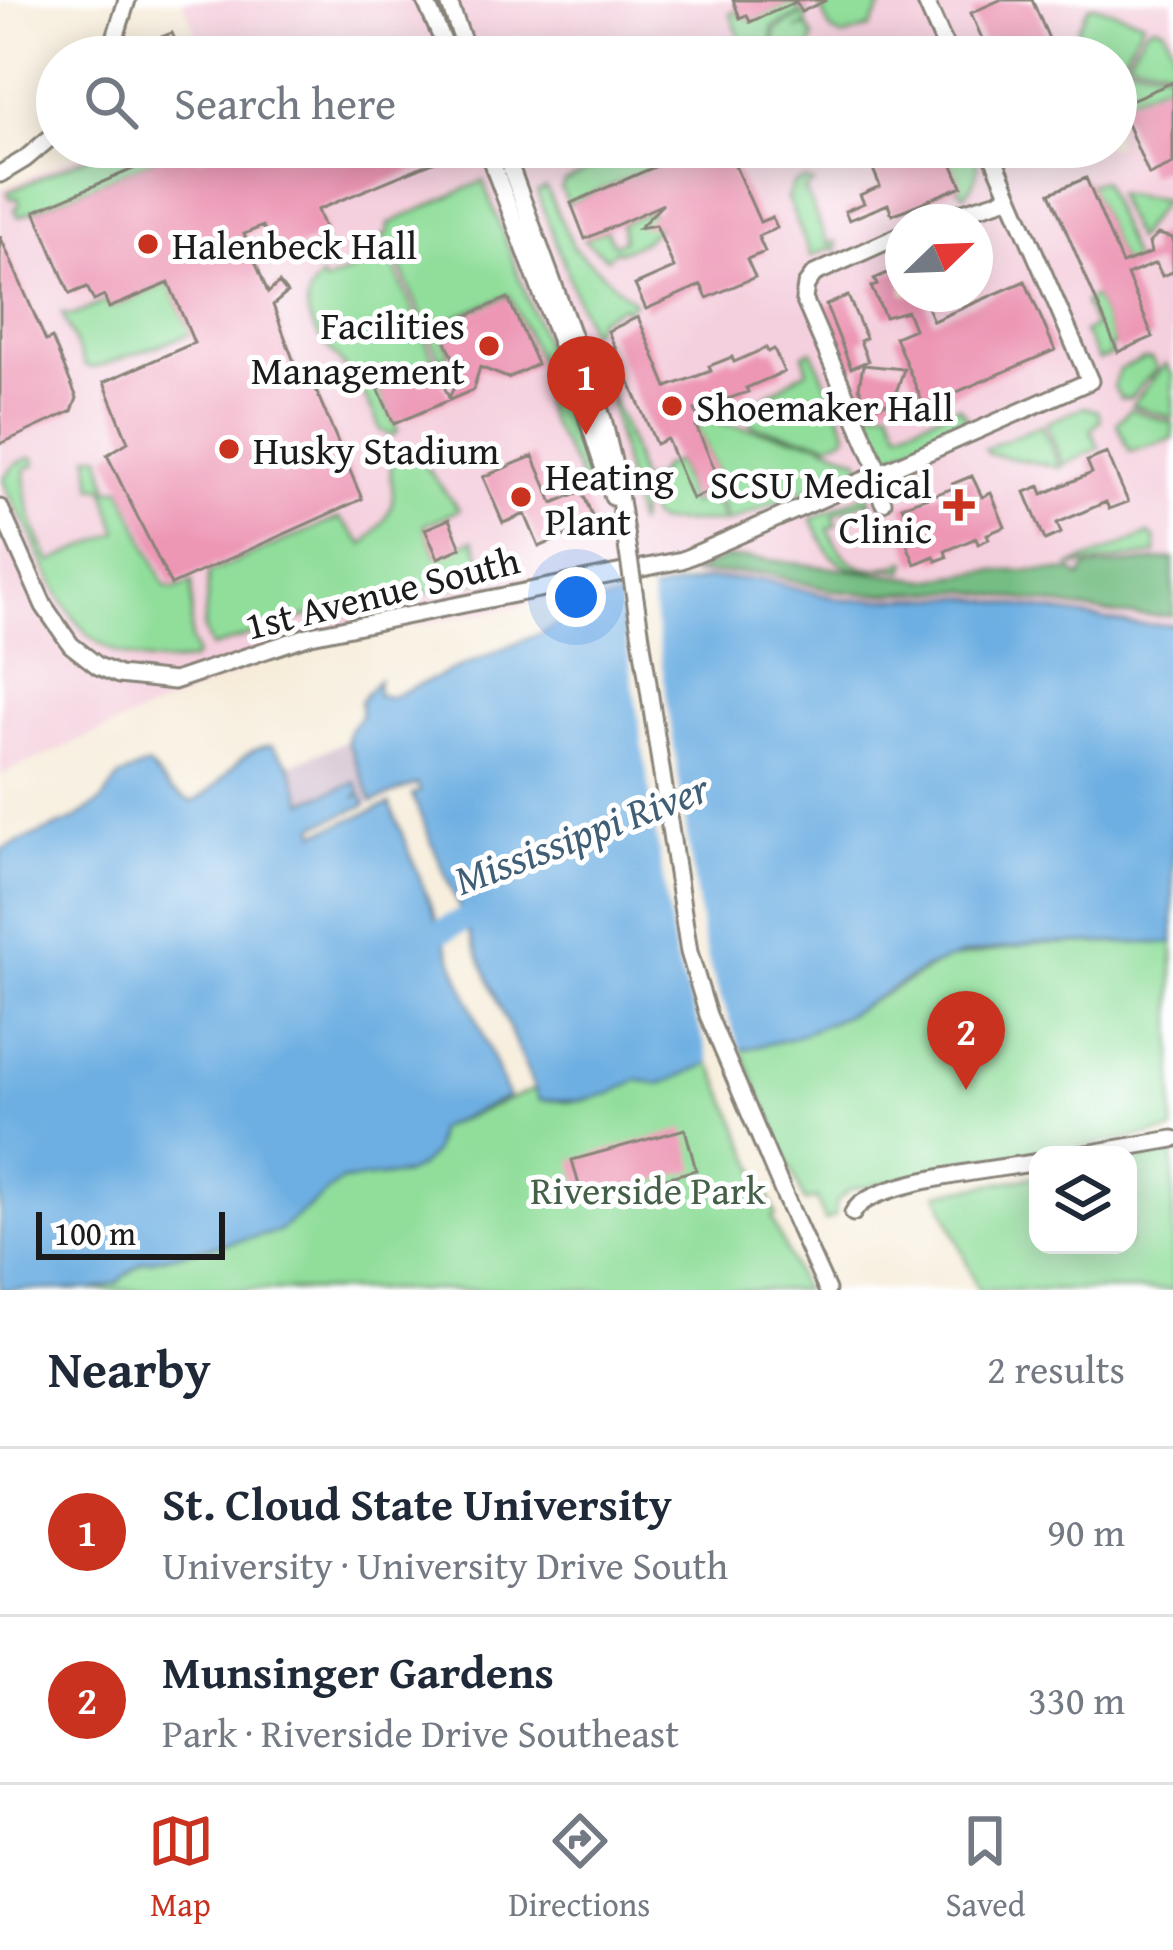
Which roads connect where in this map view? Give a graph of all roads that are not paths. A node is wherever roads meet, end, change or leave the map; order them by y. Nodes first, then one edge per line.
1 (127, 0) edge
2 (425, 0) edge
3 (448, 0) edge
4 (925, 0) edge
5 (116, 36) edge
6 (441, 36) edge
7 (461, 36) edge
8 (941, 36) edge
9 (36, 147) edge
10 (494, 168) edge
11 (511, 168) edge
12 (998, 168) edge
13 (0, 174) edge
14 (1009, 194) junction
15 (989, 204) edge
16 (885, 242) edge
17 (876, 474) junction
18 (884, 502) dead end
19 (0, 508) edge
20 (622, 523) junction
21 (1173, 1139) edge
22 (1133, 1146) edge
23 (1029, 1164) edge
24 (853, 1213) dead end
25 (827, 1290) edge

1 - 5 street
2 - 6 street
3 - 7 street
4 - 8 street
9 - 13 street
10 - 20 street
11 - 20 street
12 - 14 street
14 - 15 street
14 - 17 street, 1st Avenue South
16 - 17 street
17 - 18 street
17 - 19 street, 1st Avenue South
20 - 25 street, bridge
21 - 22 street
23 - 24 street

